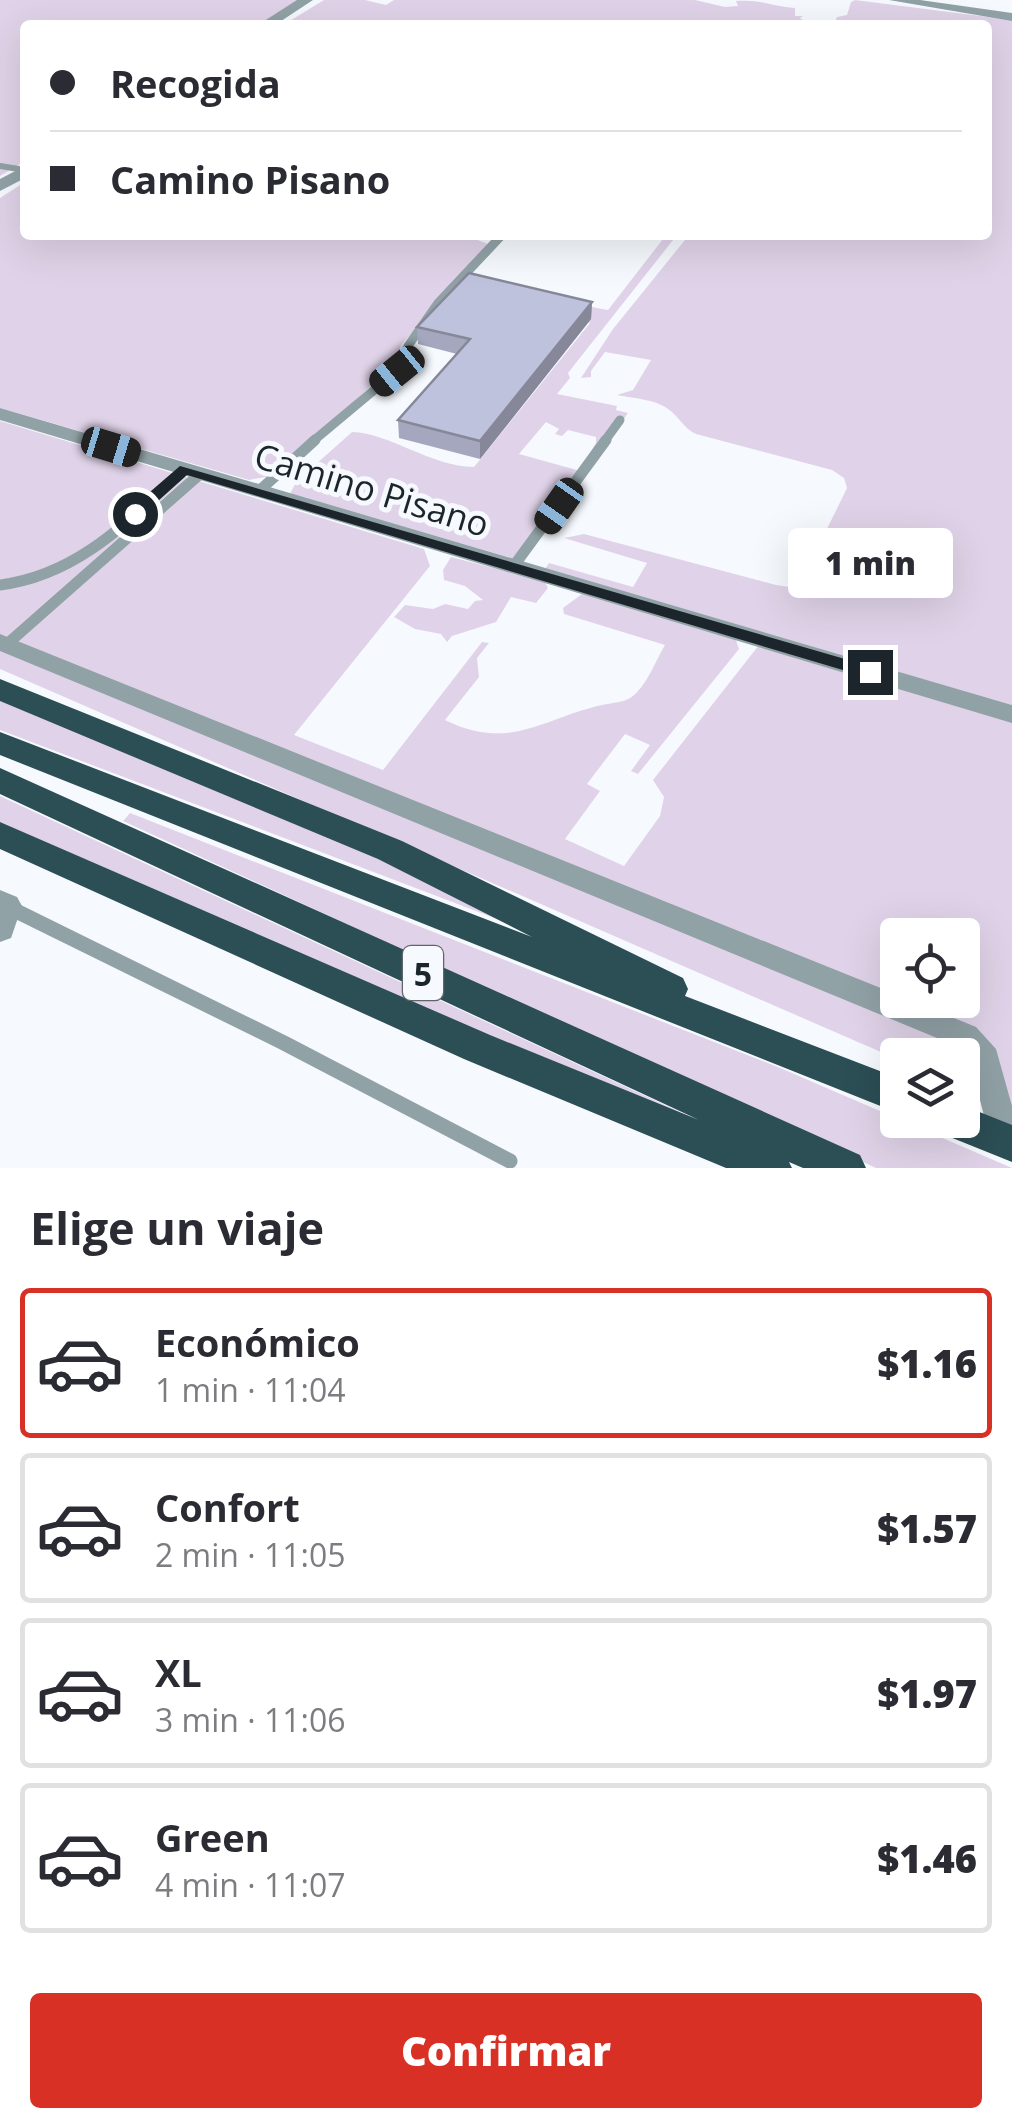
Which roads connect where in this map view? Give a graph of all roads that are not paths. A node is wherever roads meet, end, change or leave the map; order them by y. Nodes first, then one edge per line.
1 (306, 0) edge
2 (895, 0) edge
3 (1012, 17) edge
4 (273, 20) edge
5 (497, 240) edge
6 (0, 414) edge
7 (620, 420) dead end
8 (192, 472) junction
9 (259, 492) junction
10 (513, 567) junction
11 (0, 584) edge
12 (3, 644) edge
13 (0, 689) edge
14 (1012, 714) edge
15 (0, 743) edge
16 (0, 780) edge
17 (0, 835) edge
18 (2, 913) edge
19 (776, 1046) junction
20 (880, 1089) edge
21 (980, 1131) edge
22 (1008, 1142) edge
23 (510, 1161) dead end
24 (772, 1168) edge
25 (846, 1168) edge

1 - 4 street
2 - 3 street
5 - 9 lane
6 - 8 street, Camino Pisano
7 - 10 lane
8 - 9 street, Camino Pisano
8 - 11 lane
8 - 12 lane
9 - 10 street, Camino Pisano
10 - 14 street, Camino Pisano
12 - 22 street
13 - 19 highway
15 - 19 highway, 5
16 - 25 highway, 5
17 - 24 highway
18 - 23 lane
19 - 20 highway, 5
21 - 22 highway

